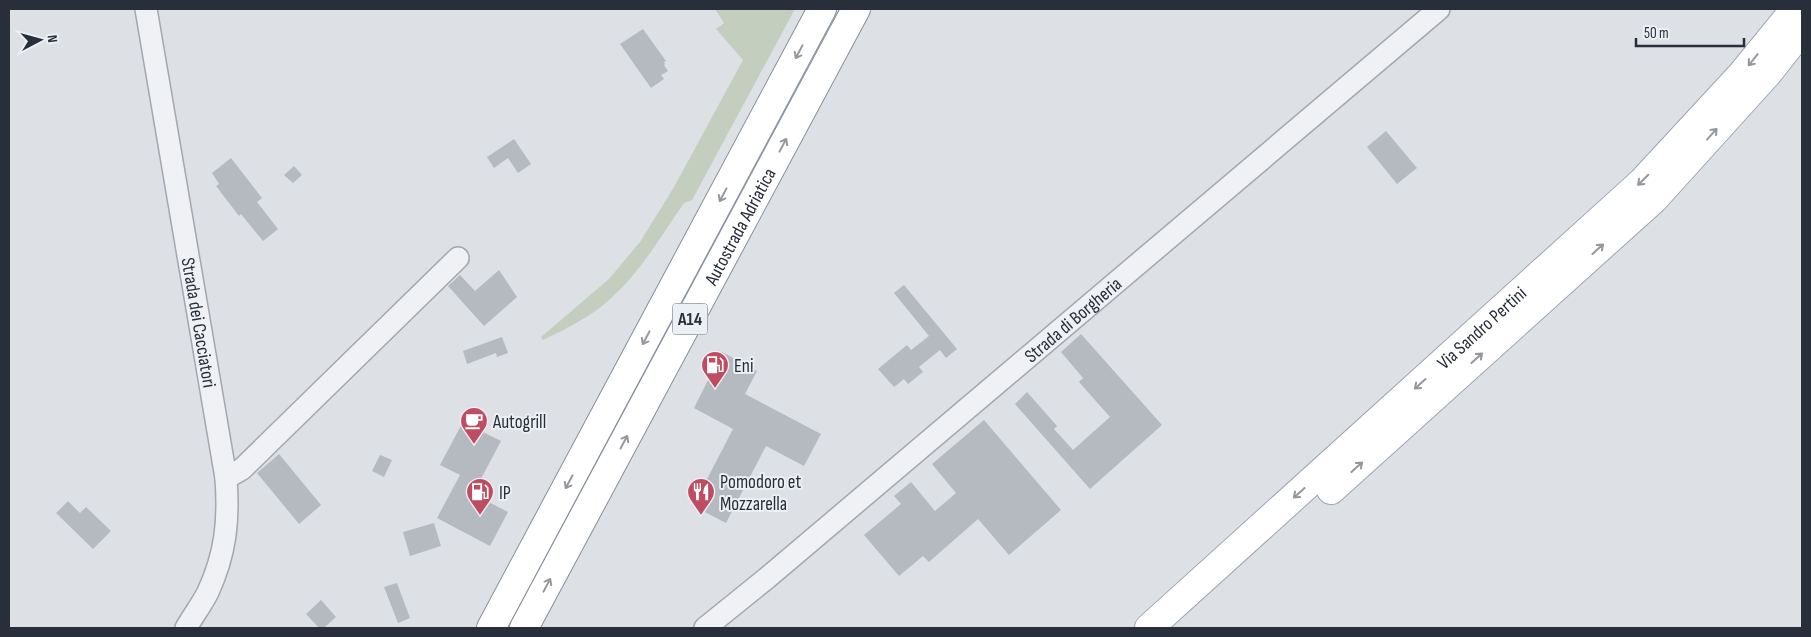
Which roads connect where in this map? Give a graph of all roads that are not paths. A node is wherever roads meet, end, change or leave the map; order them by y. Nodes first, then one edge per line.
1 (146, 9) edge
2 (822, 9) edge
3 (856, 9) edge
4 (1439, 9) edge
5 (1795, 9) edge
6 (1802, 30) edge
7 (458, 258) dead end
8 (226, 478) junction
9 (186, 628) edge
10 (491, 628) edge
11 (524, 628) edge
12 (705, 628) edge
13 (1149, 628) edge
14 (1177, 628) edge

1 - 8 street, Strada dei Cacciatori
2 -> 10 main road, Autostrada Adriatica / A14
11 -> 3 main road, Autostrada Adriatica / A14
4 - 12 street, Strada di Borgheria
5 -> 13 main road, Via Sandro Pertini
14 -> 6 main road, Via Sandro Pertini
7 - 8 street
8 - 9 street, Strada dei Cacciatori

